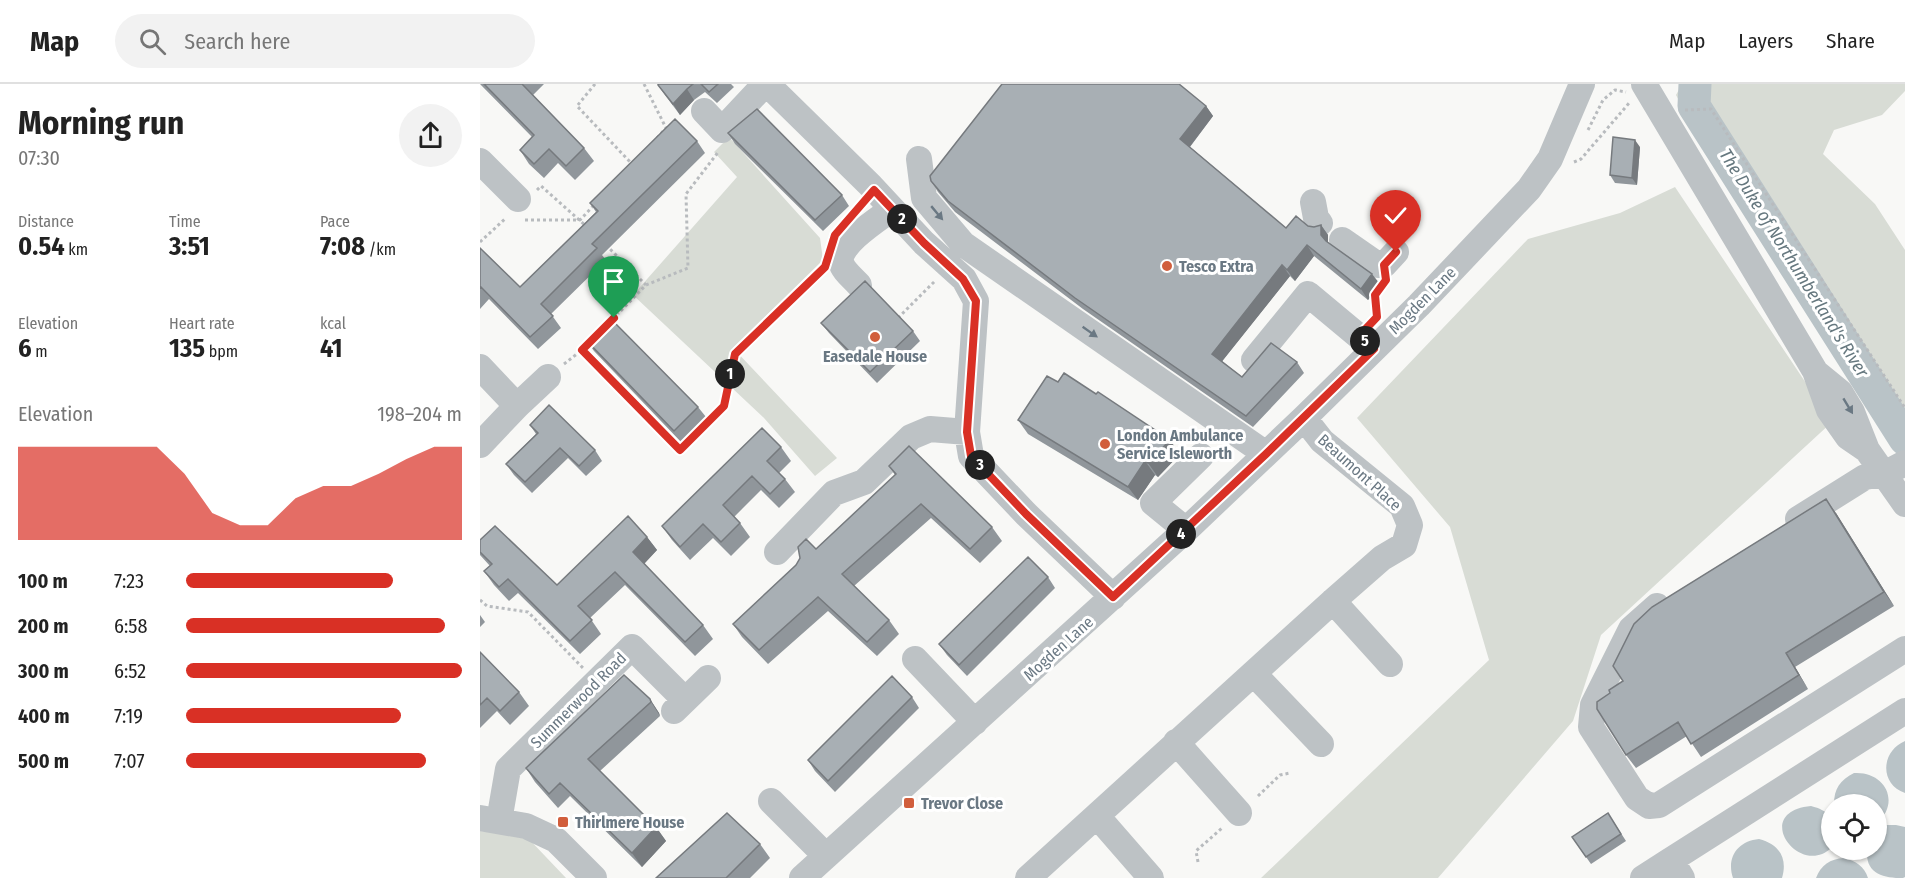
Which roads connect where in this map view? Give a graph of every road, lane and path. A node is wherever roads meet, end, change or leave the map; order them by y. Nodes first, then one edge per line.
1 (595, 84) edge
2 (644, 84) edge
3 (766, 84) edge
4 (1582, 84) edge
5 (1640, 90) edge
6 (1681, 110) dead end
7 (704, 111) dead end
8 (674, 124) edge
9 (666, 128) junction
10 (722, 130) junction
11 (1583, 138) dead end
12 (652, 142) edge
13 (1572, 156) dead end
14 (639, 157) edge
15 (919, 159) dead end
16 (480, 160) edge
17 (521, 201) junction
18 (595, 204) edge
19 (892, 209) junction
20 (504, 220) junction
21 (580, 220) junction
22 (589, 228) edge
23 (1342, 240) dead end
24 (480, 242) edge
25 (605, 244) edge
26 (1390, 258) joint
27 (949, 266) junction
28 (825, 267) dead end
29 (646, 285) junction
30 (859, 285) edge
31 (898, 318) edge
32 (1366, 342) junction
33 (1254, 360) edge
34 (480, 367) edge
35 (548, 377) dead end
36 (518, 405) junction
37 (1905, 408) edge
38 (1304, 418) junction
39 (967, 432) junction
40 (480, 445) edge
41 (1266, 454) junction
42 (1201, 456) dead end
43 (1896, 468) edge
44 (1905, 504) edge
45 (1186, 530) junction
46 (1774, 534) edge
47 (779, 554) dead end
48 (1113, 597) junction
49 (1673, 597) edge
50 (480, 600) edge
51 (1333, 601) junction
52 (1905, 649) edge
53 (915, 659) dead end
54 (1390, 664) dead end
55 (1254, 674) junction
56 (708, 678) dead end
57 (597, 682) junction
58 (1905, 711) edge
59 (975, 722) junction
60 (1176, 742) junction
61 (1321, 744) dead end
62 (1290, 773) dead end
63 (1258, 796) dead end
64 (771, 801) dead end
65 (1097, 816) junction
66 (489, 819) edge
67 (1231, 821) joint
68 (826, 856) junction
69 (1198, 862) dead end
70 (1676, 869) edge
71 (594, 878) edge
72 (802, 878) edge
73 (1028, 878) edge
74 (1151, 878) edge
75 (1643, 878) edge

1 - 14 path
2 - 9 path
3 - 10 street
3 - 19 street
4 - 32 street, Mogden Lane
5 - 11 path
5 - 13 path
5 - 43 street
6 - 37 path
7 - 10 street
8 - 9 path
9 - 12 path
10 - 29 path
15 -> 41 street
16 - 17 street
17 - 20 path
17 - 21 path
18 - 21 path
19 - 27 street
19 - 30 street
20 - 21 path
20 - 24 path
21 - 22 path
23 - 26 street
25 - 29 path
26 - 32 path
27 - 31 path
27 - 39 street
28 - 29 path
32 - 33 street
32 - 38 street, Mogden Lane
34 - 36 street
35 - 36 street
36 - 40 street
38 - 41 street, Mogden Lane
38 - 51 street, Beaumont Place
39 - 47 street
39 - 48 street
41 - 45 street, Mogden Lane
42 - 45 street
43 - 44 street
43 - 46 street
45 - 48 street, Mogden Lane
48 - 59 street, Mogden Lane
49 - 52 street
50 - 57 path
51 - 54 street
51 - 55 street, Beaumont Place
53 - 59 street
55 - 60 street, Beaumont Place
55 - 61 street
56 - 57 street, Summerwood Road
57 - 66 street, Summerwood Road
58 - 70 street
59 - 68 street, Mogden Lane
60 - 65 street, Beaumont Place
60 - 67 street
62 - 63 path
64 - 68 street
65 - 73 street, Beaumont Place
65 - 74 street
66 - 71 street, Summerwood Road
67 - 69 path
68 - 72 street, Mogden Lane
70 - 75 street

